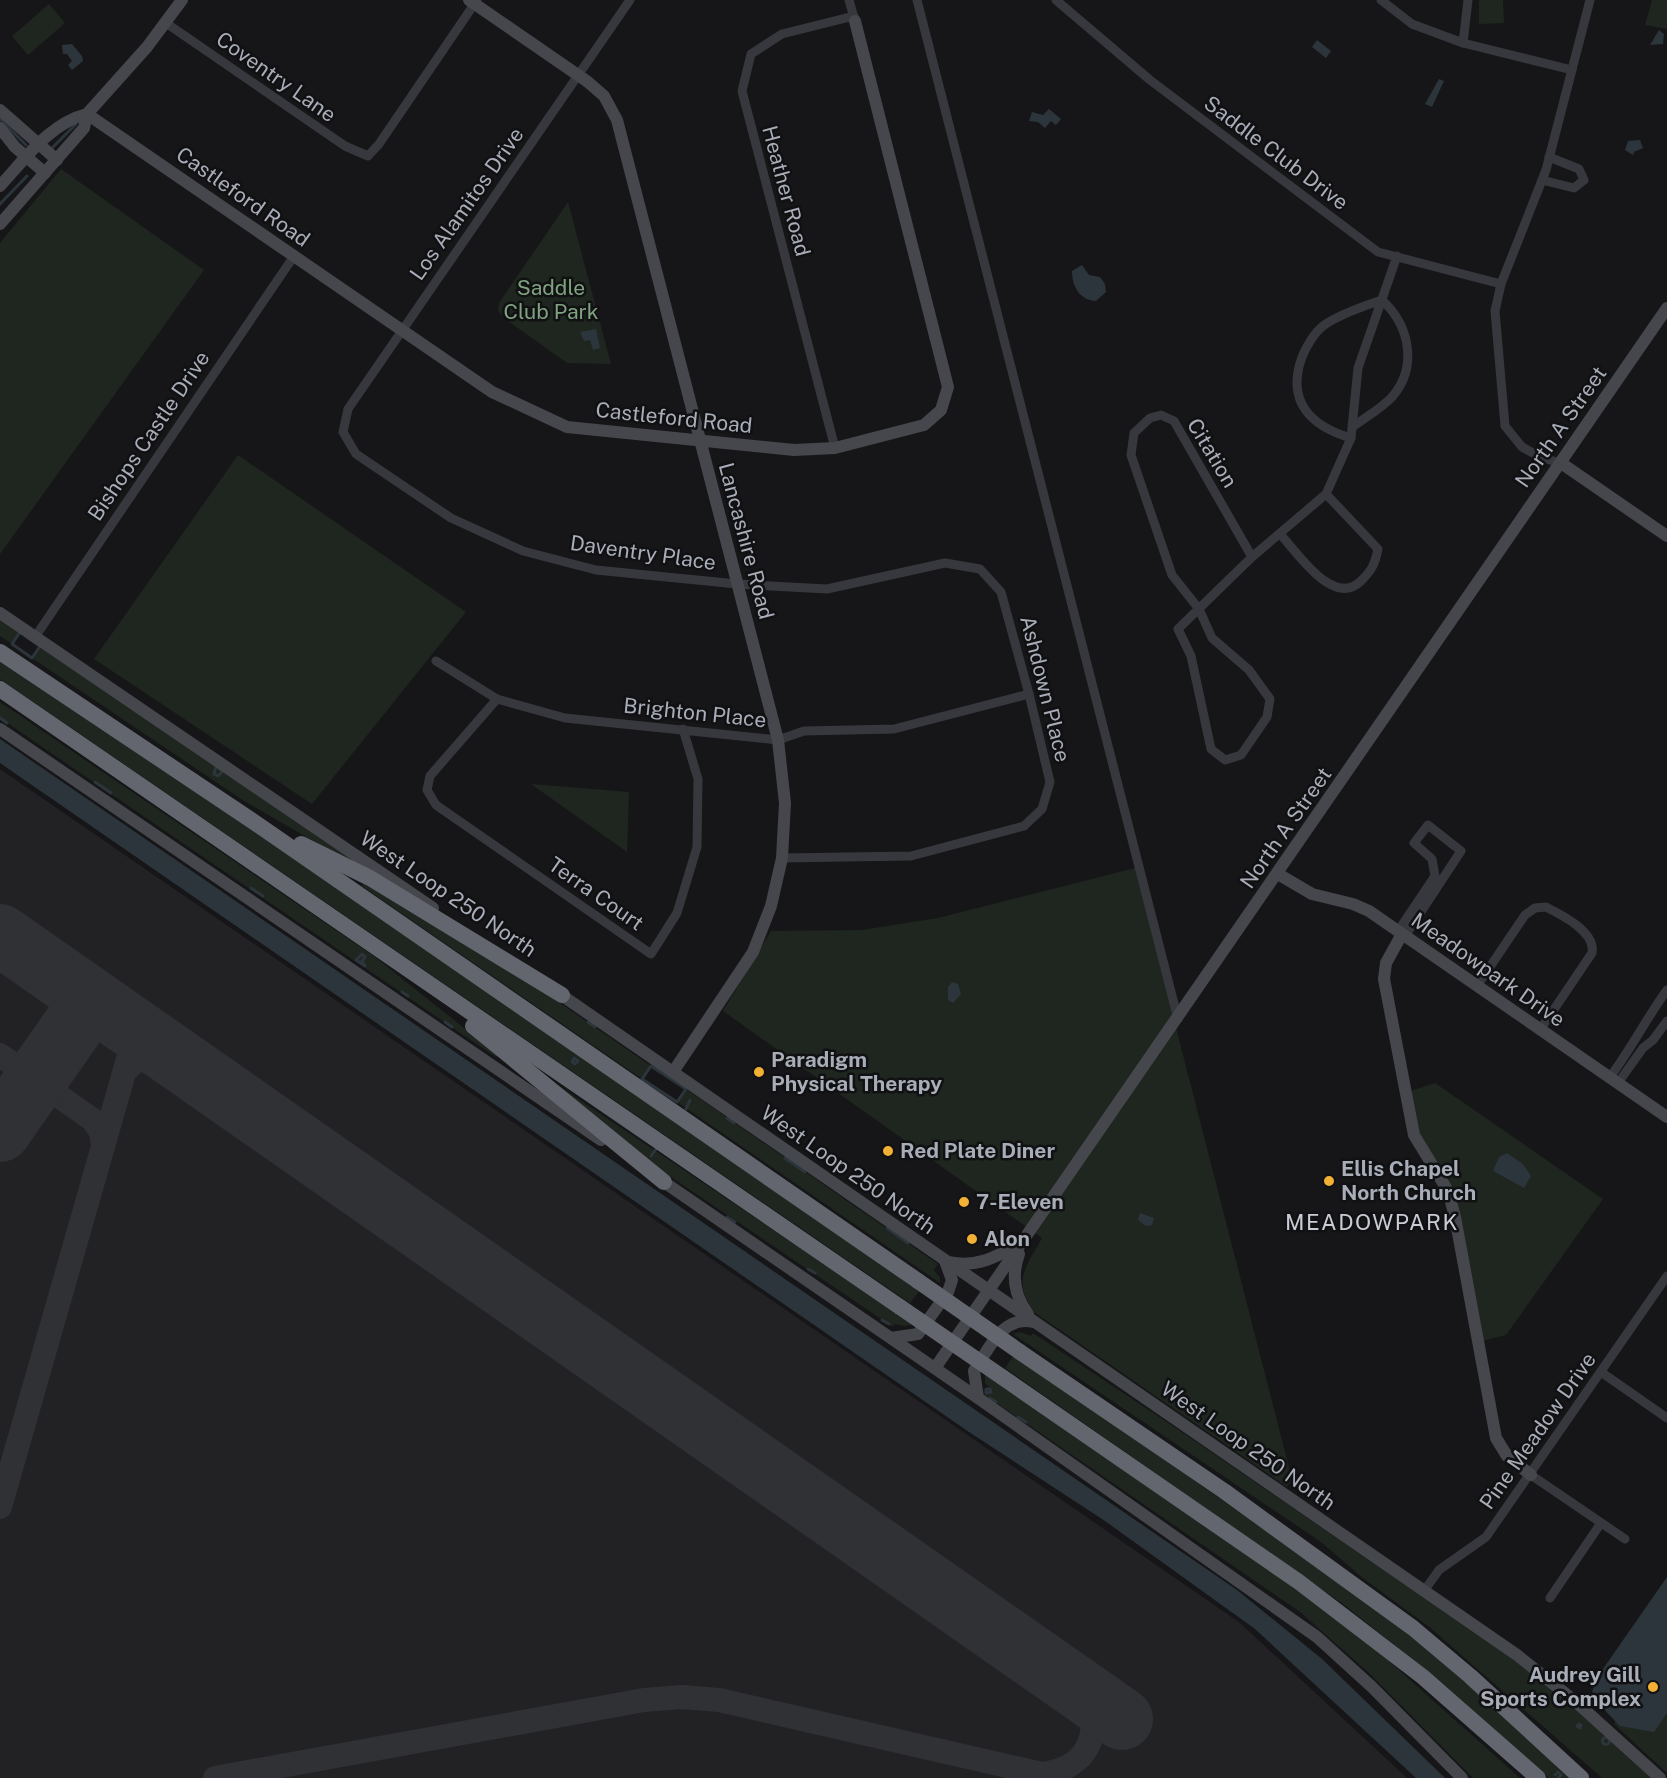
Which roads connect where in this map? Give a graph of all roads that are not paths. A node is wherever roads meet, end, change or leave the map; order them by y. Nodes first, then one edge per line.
1 (182, 0) edge
2 (630, 0) edge
3 (849, 0) edge
4 (917, 0) edge
5 (1056, 0) edge
6 (1381, 0) edge
7 (1468, 0) edge
8 (1590, 0) edge
9 (474, 1) edge
10 (854, 18) junction
11 (166, 23) junction
12 (1463, 43) junction
13 (1572, 70) junction
14 (578, 75) junction
15 (0, 110) edge
16 (87, 114) junction
17 (0, 128) edge
18 (40, 143) junction
19 (27, 157) junction
20 (1549, 157) junction
21 (57, 160) junction
22 (45, 173) junction
23 (1542, 180) junction
24 (0, 186) edge
25 (0, 224) edge
26 (294, 256) junction
27 (1397, 256) junction
28 (1501, 284) junction
29 (1382, 300) junction
30 (1667, 308) edge
31 (402, 330) junction
32 (1354, 426) junction
33 (343, 432) joint
34 (1351, 438) junction
35 (700, 441) junction
36 (835, 448) junction
37 (1561, 463) junction
38 (1326, 494) junction
39 (1280, 534) junction
40 (1667, 536) edge
41 (1252, 557) junction
42 (977, 568) joint
43 (737, 584) junction
44 (1199, 609) junction
45 (0, 613) edge
46 (35, 637) junction
47 (0, 652) edge
48 (436, 661) dead end
49 (0, 689) edge
50 (1029, 694) junction
51 (496, 699) junction
52 (0, 729) edge
53 (684, 729) junction
54 (778, 740) junction
55 (251, 820) junction
56 (782, 858) junction
57 (1278, 874) junction
58 (1439, 877) junction
59 (1402, 934) junction
60 (374, 946) junction
61 (1477, 986) junction
62 (1667, 990) edge
63 (562, 995) junction
64 (1178, 1019) junction
65 (1667, 1021) edge
66 (1540, 1030) junction
67 (1640, 1043) junction
68 (673, 1072) junction
69 (1614, 1080) junction
70 (1667, 1117) edge
71 (664, 1182) junction
72 (1023, 1242) junction
73 (945, 1261) junction
74 (1667, 1276) edge
75 (989, 1291) junction
76 (1034, 1322) junction
77 (891, 1338) junction
78 (935, 1368) junction
79 (1601, 1372) junction
80 (978, 1398) junction
81 (1667, 1418) edge
82 (1531, 1474) junction
83 (1601, 1523) junction
84 (1625, 1539) dead end
85 (1424, 1591) junction
86 (1550, 1598) dead end
87 (1462, 1778) edge
88 (1536, 1778) edge
89 (1581, 1778) edge
90 (1660, 1778) edge

1 - 11 main road
2 - 14 street, Los Alamitos Drive
3 - 10 street, Castleford Road
4 - 64 street
5 - 27 street, Saddle Club Drive
6 - 12 street
7 - 12 street
8 - 13 street
9 - 11 street, Coventry Lane
9 - 14 main road, Lancashire Road
10 - 36 street, Heather Road
10 - 36 main road, Castleford Road
11 - 16 main road
12 - 13 street
13 - 20 street
14 - 31 street, Los Alamitos Drive
14 - 35 main road, Lancashire Road
15 - 18 main road
16 - 18 main road
16 - 21 main road
16 - 26 main road, Castleford Road
17 - 19 main road
18 - 19 main road
18 - 21 main road
19 - 22 main road
19 - 24 main road
20 - 23 street
20 - 23 street
21 - 22 main road
22 - 25 main road
23 - 28 street
26 - 31 main road, Castleford Road
26 - 46 street, Bishops Castle Drive
27 - 28 street, Saddle Club Drive
27 - 29 street
28 - 37 street
29 - 32 street
29 - 32 street
29 - 34 street
30 - 37 main road, North A Street
31 - 33 street, Los Alamitos Drive
31 - 35 main road, Castleford Road
32 - 34 street
33 - 43 street, Daventry Place
34 - 38 street
35 - 36 main road, Castleford Road
35 - 43 main road, Lancashire Road
37 - 40 main road
37 - 57 main road, North A Street
38 - 39 street
38 - 39 street
39 - 41 street
41 - 44 street
41 - 44 street, Citation
42 - 43 street, Daventry Place
42 - 50 street, Ashdown Place
43 - 54 main road, Lancashire Road
44 - 44 street
45 - 46 main road, West Loop 250 North
46 - 63 main road, West Loop 250 North
47 - 55 highway
48 - 51 street, Brighton Place
49 - 60 highway
50 - 54 street, Brighton Place
50 - 56 street, Ashdown Place
51 - 53 street, Brighton Place
51 - 53 street, Terra Court
52 - 71 main road
53 - 54 street, Brighton Place
54 - 56 main road, Lancashire Road
55 - 63 highway
55 - 89 highway, bridge
56 - 68 main road, Lancashire Road
57 - 59 main road, Meadowpark Drive
57 - 64 main road, North A Street
58 - 58 street
58 - 59 street
59 - 61 main road, Meadowpark Drive
59 - 82 main road
60 - 71 highway
60 - 88 highway, bridge
61 - 66 main road, Meadowpark Drive
61 - 66 street
62 - 67 street
63 - 68 main road, West Loop 250 North
64 - 72 main road, North A Street
65 - 67 street
66 - 69 main road, Meadowpark Drive
67 - 69 street
68 - 73 main road, West Loop 250 North
69 - 70 main road, Meadowpark Drive
71 - 77 main road
72 - 73 main road
72 - 75 main road, North A Street
72 - 76 main road
73 - 75 main road, West Loop 250 North
73 - 77 main road
74 - 79 street, Pine Meadow Drive
75 - 76 main road, West Loop 250 North
75 - 78 main road, North A Street
76 - 80 main road
76 - 85 main road, West Loop 250 North
77 - 78 main road
78 - 80 main road
79 - 81 street
79 - 82 street, Pine Meadow Drive
80 - 87 main road
82 - 83 street
82 - 85 street, Pine Meadow Drive
83 - 84 street
83 - 86 street
85 - 90 main road, West Loop 250 North

